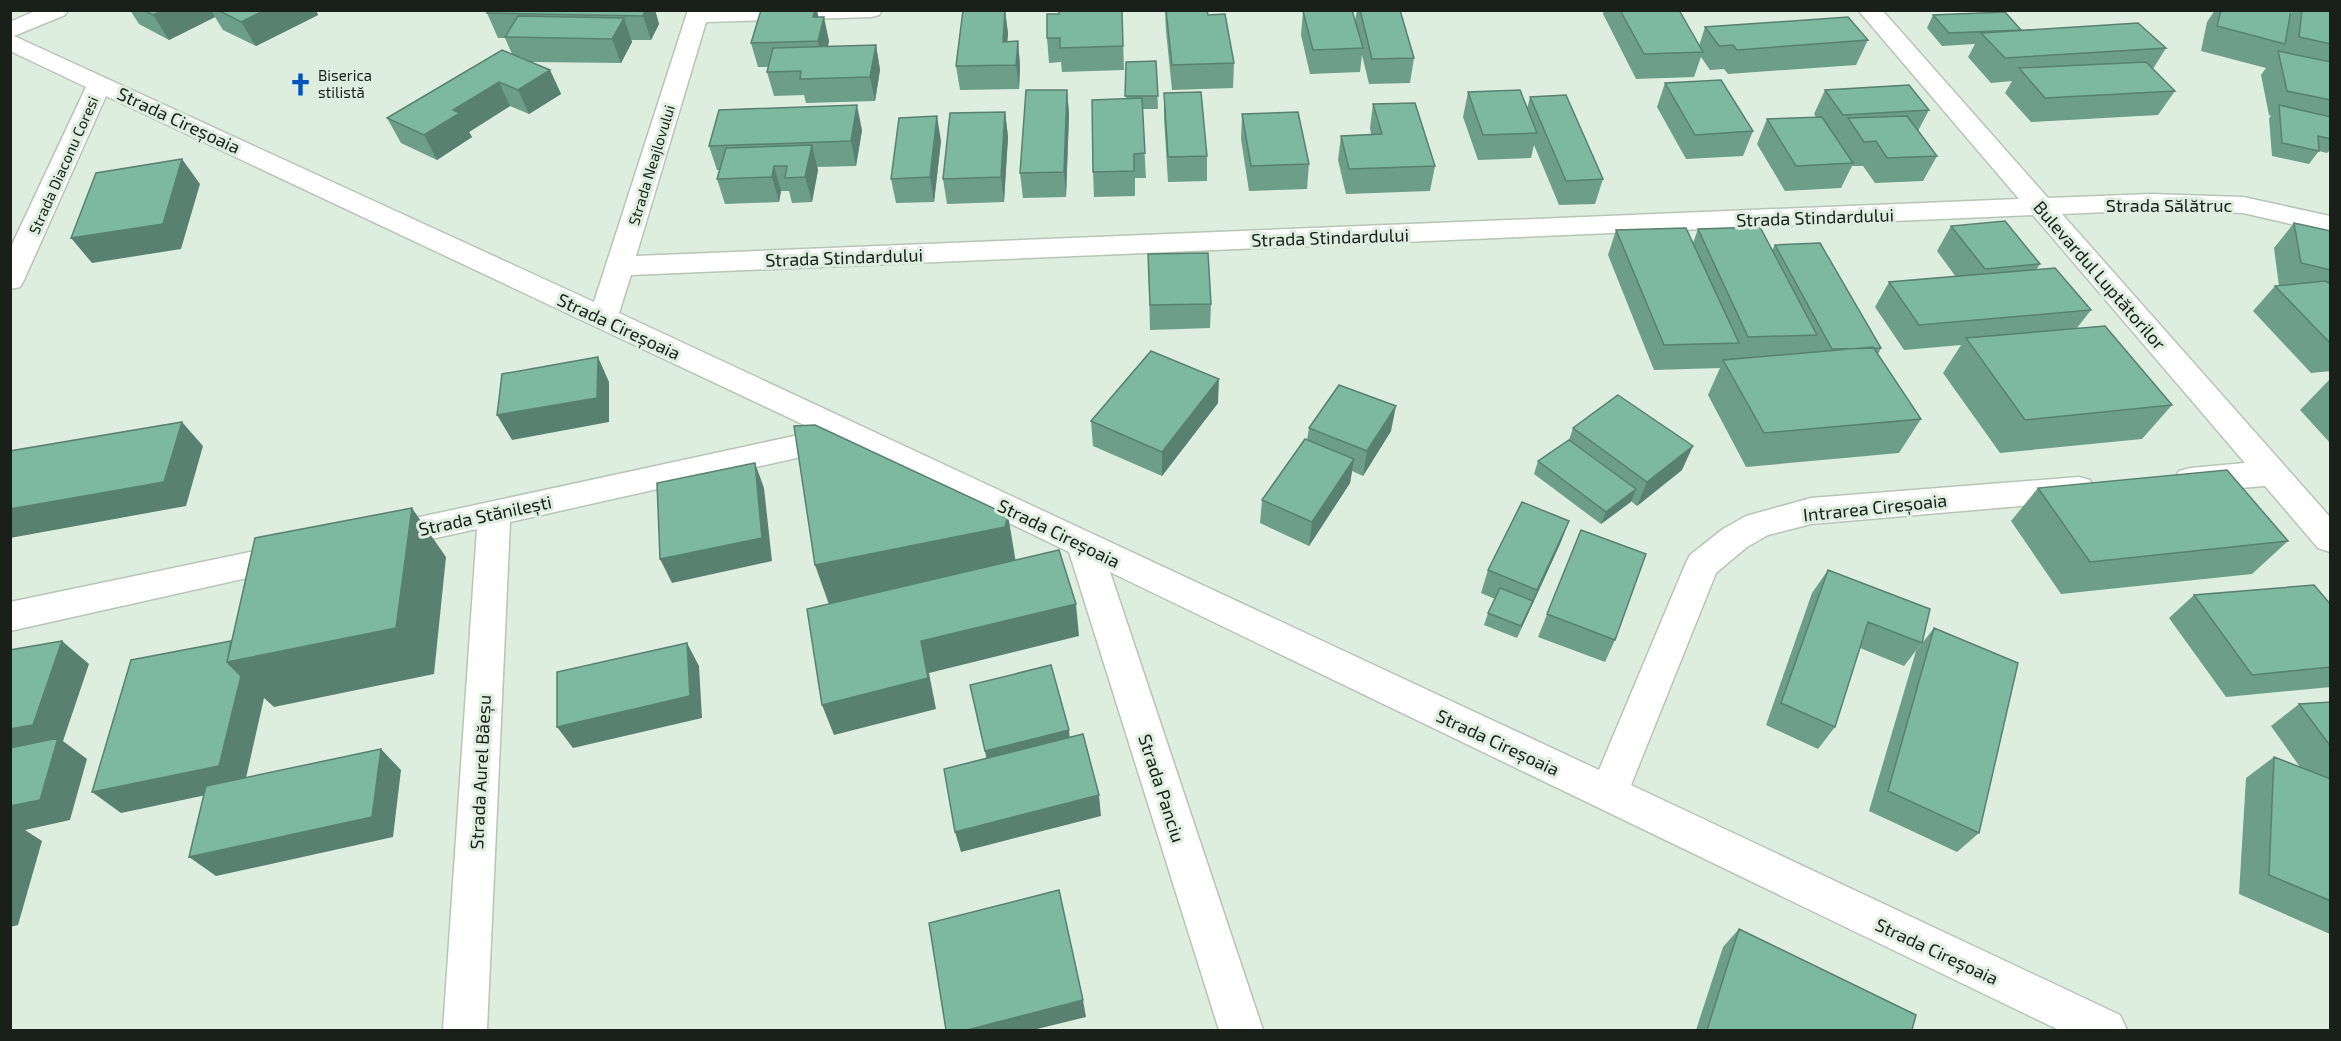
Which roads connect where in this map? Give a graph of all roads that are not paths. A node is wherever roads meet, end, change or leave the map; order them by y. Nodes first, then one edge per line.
1 (57, 10) edge
2 (871, 10) edge
3 (1869, 10) edge
4 (698, 13) edge
5 (10, 30) edge
6 (10, 42) edge
7 (100, 83) junction
8 (2041, 207) junction
9 (2331, 224) edge
10 (619, 266) junction
11 (10, 280) edge
12 (603, 319) junction
13 (855, 435) junction
14 (2273, 473) junction
15 (2154, 483) edge
16 (2107, 487) edge
17 (494, 513) junction
18 (2331, 539) edge
19 (356, 543) edge
20 (1084, 545) junction
21 (321, 550) edge
22 (10, 617) edge
23 (1608, 794) junction
24 (465, 1030) edge
25 (1241, 1030) edge
26 (2105, 1030) edge

1 - 5 street
2 - 4 street
3 - 8 street, Bulevardul Luptătorilor
4 - 10 street, Strada Neajlovului
6 - 7 street, Strada Cireșoaia
7 - 11 street, Strada Diaconu Coresi
7 - 12 street, Strada Cireșoaia
8 - 9 street, Strada Sălătruc
8 - 10 street, Strada Stindardului
8 - 14 street, Bulevardul Luptătorilor
10 - 12 street, Strada Neajlovului
12 - 13 street, Strada Cireșoaia
13 - 17 street, Strada Stănilești
13 - 20 street, Strada Cireșoaia
14 - 15 street
14 - 18 street, Bulevardul Luptătorilor
16 - 23 street, Intrarea Cireșoaia
17 - 19 street, Strada Stănilești
17 - 24 street, Strada Aurel Băeșu
20 - 23 street, Strada Cireșoaia
20 - 25 street, Strada Panciu
21 - 22 street
23 - 26 street, Strada Cireșoaia

